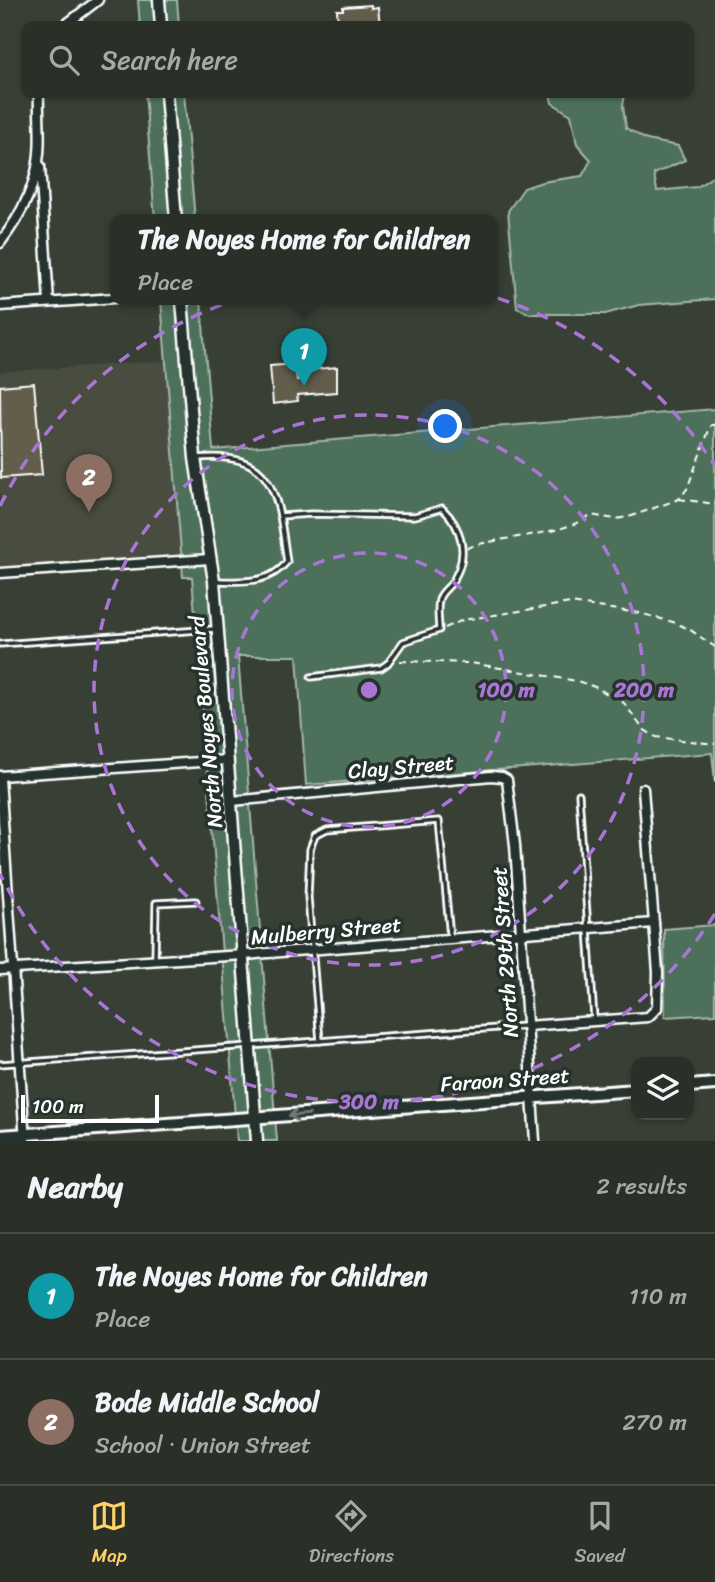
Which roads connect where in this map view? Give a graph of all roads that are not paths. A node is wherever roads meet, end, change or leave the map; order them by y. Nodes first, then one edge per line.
1 (98, 0) edge
2 (159, 0) edge
3 (71, 21) edge
4 (161, 21) edge
5 (39, 98) edge
6 (166, 98) edge
7 (39, 154) junction
8 (176, 214) edge
9 (0, 243) edge
10 (110, 298) edge
11 (49, 302) junction
12 (182, 305) edge
13 (0, 306) edge
14 (195, 458) junction
15 (279, 516) junction
16 (210, 559) junction
17 (0, 573) edge
18 (214, 581) junction
19 (218, 629) junction
20 (0, 644) edge
21 (311, 677) dead end
22 (228, 760) junction
23 (0, 777) edge
24 (643, 789) dead end
25 (579, 794) dead end
26 (232, 801) junction
27 (2, 827) edge
28 (515, 845) joint
29 (196, 901) dead end
30 (654, 923) junction
31 (588, 928) junction
32 (521, 933) junction
33 (450, 939) junction
34 (312, 950) junction
35 (244, 955) junction
36 (155, 960) junction
37 (14, 970) junction
38 (0, 971) edge
39 (594, 1021) junction
40 (527, 1026) junction
41 (320, 1041) junction
42 (250, 1046) junction
43 (20, 1063) junction
44 (0, 1064) edge
45 (715, 1084) edge
46 (694, 1086) edge
47 (631, 1090) edge
48 (532, 1097) junction
49 (256, 1118) junction
50 (0, 1136) edge
51 (25, 1138) edge
52 (257, 1141) edge
53 (536, 1141) edge

1 - 3 street
2 - 4 street
5 - 7 street
6 - 8 street
7 - 9 street
7 - 11 street
10 - 11 street
11 - 13 street
12 - 14 street, North Noyes Boulevard
14 - 15 lane
14 - 16 street, North Noyes Boulevard
15 - 18 lane
15 - 21 lane
16 - 17 street
16 - 18 street, North Noyes Boulevard
18 - 19 street, North Noyes Boulevard
19 - 20 lane
19 - 22 street, North Noyes Boulevard
22 - 23 street
22 - 26 street, North Noyes Boulevard
23 - 27 street
24 - 30 street
25 - 31 lane
26 - 28 street, Clay Street
26 - 35 street, North Noyes Boulevard
27 - 37 street
28 - 32 street, North 29th Street
29 - 36 lane
30 - 31 street, Mulberry Street
30 - 39 street
31 - 32 street, Mulberry Street
31 - 39 lane
32 - 33 street, Mulberry Street
32 - 40 street, North 29th Street
33 - 34 street, Mulberry Street
33 - 34 lane
34 - 35 street, Mulberry Street
34 - 41 lane
35 - 36 street, Mulberry Street
35 - 42 street, North Noyes Boulevard
36 - 37 street, Mulberry Street
37 - 38 street, Mulberry Street
37 - 43 street
39 - 40 street
40 - 41 lane
40 - 48 street, North 29th Street
41 - 42 lane
42 - 43 lane
42 - 49 street, North Noyes Boulevard
43 - 44 lane
43 - 51 street
45 - 46 main road
47 - 48 main road, Faraon Street
48 -> 49 main road, Faraon Street
48 - 53 street, North 29th Street
49 - 51 main road, Faraon Street
49 - 52 street, North Noyes Boulevard
50 - 51 main road, Faraon Street

